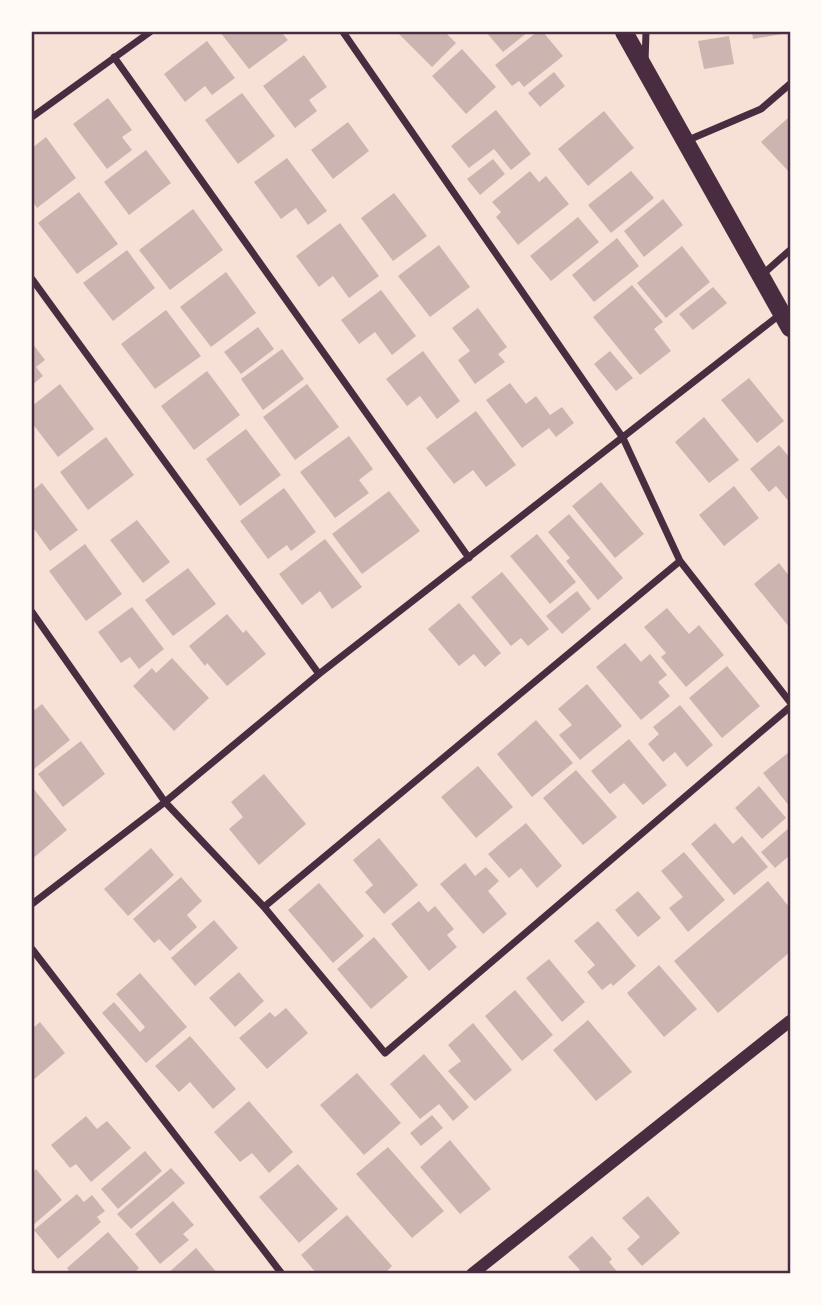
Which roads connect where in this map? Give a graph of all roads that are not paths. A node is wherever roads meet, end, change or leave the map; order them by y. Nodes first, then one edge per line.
1 (150, 32) edge
2 (343, 32) edge
3 (624, 32) edge
4 (646, 32) edge
5 (114, 57) junction
6 (645, 70) junction
7 (790, 83) edge
8 (32, 117) edge
9 (685, 141) junction
10 (790, 250) edge
11 (761, 275) junction
12 (32, 279) edge
13 (786, 320) edge
14 (623, 438) junction
15 (470, 558) junction
16 (680, 561) junction
17 (32, 612) edge
18 (319, 674) junction
19 (790, 702) edge
20 (790, 707) edge
21 (165, 802) junction
22 (32, 904) edge
23 (264, 907) junction
24 (32, 949) edge
25 (790, 1021) edge
26 (282, 1273) edge
27 (472, 1273) edge

1 - 5 street
2 - 14 street
3 - 6 main road
4 - 6 street
5 - 8 street
5 - 15 street
6 - 9 main road
7 - 9 street
9 - 11 main road
10 - 11 street
11 - 13 main road
12 - 18 street
13 - 14 street
14 - 15 street
14 - 16 street
15 - 18 street
16 - 19 street
16 - 23 street
17 - 21 street
18 - 21 street
20 - 23 street
21 - 22 street
21 - 23 street
24 - 26 street
25 - 27 street

